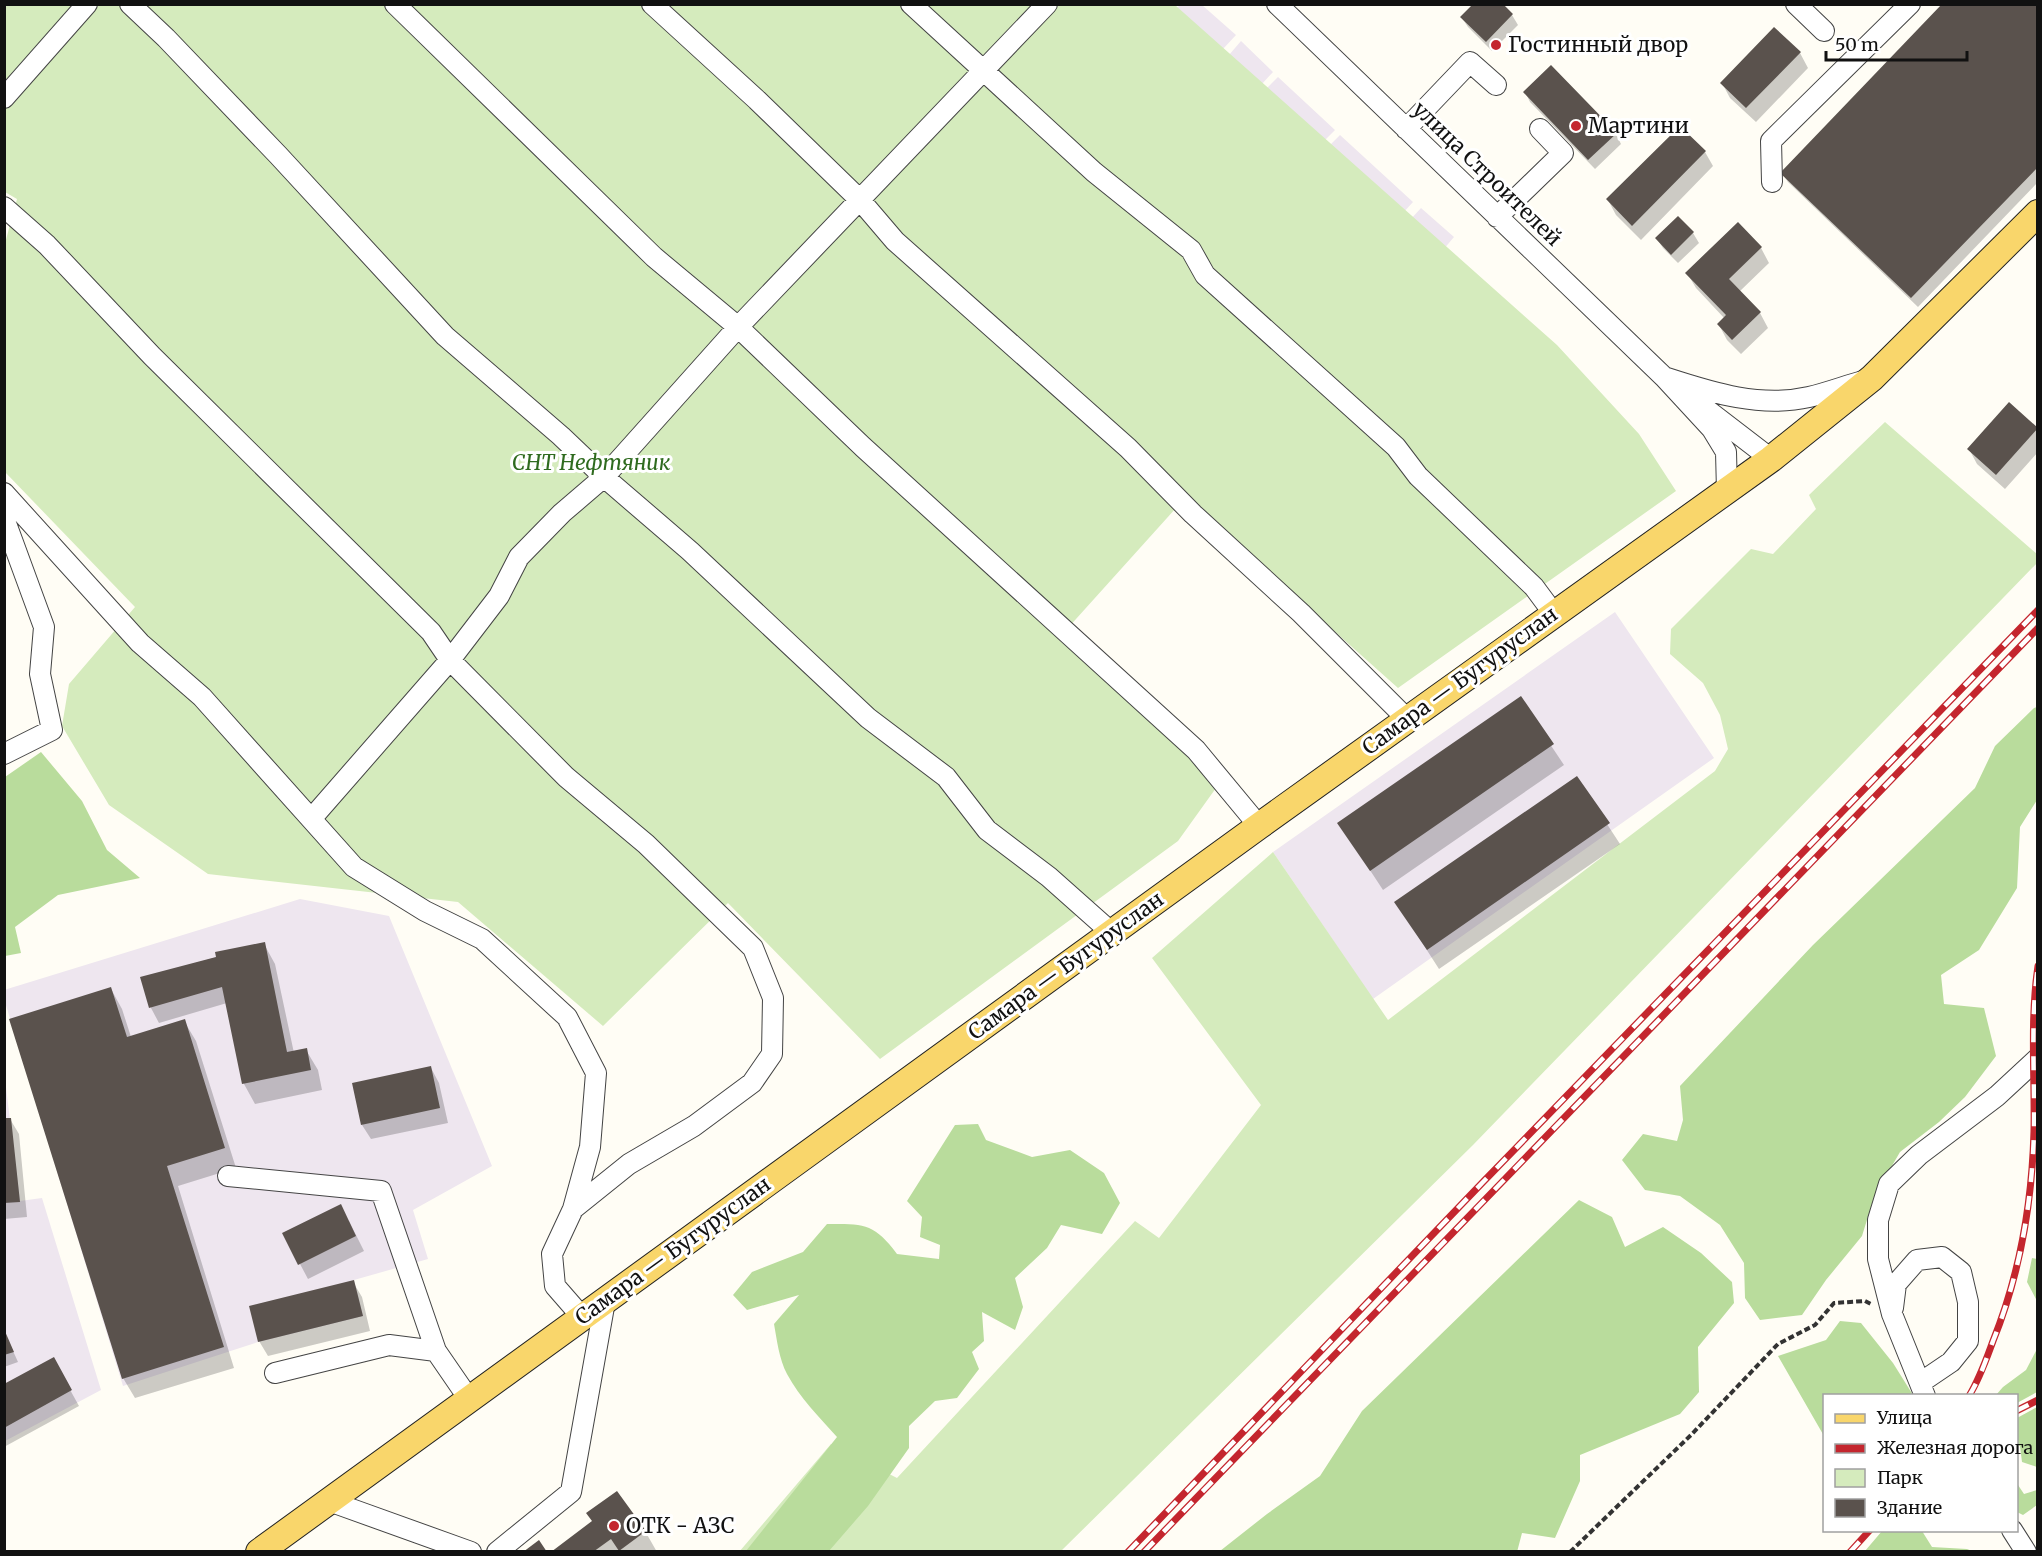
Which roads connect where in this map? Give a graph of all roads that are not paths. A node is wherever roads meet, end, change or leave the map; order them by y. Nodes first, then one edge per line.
1 (87, 4) edge
2 (130, 4) edge
3 (395, 4) edge
4 (652, 4) edge
5 (910, 4) edge
6 (1047, 4) edge
7 (1277, 4) edge
8 (1796, 4) edge
9 (1910, 4) edge
10 (1824, 31) dead end
11 (982, 70) junction
12 (1496, 85) dead end
13 (4, 98) edge
14 (1406, 129) junction
15 (1540, 129) dead end
16 (1772, 182) dead end
17 (860, 200) junction
18 (4, 207) edge
19 (2037, 213) edge
20 (1497, 217) junction
21 (738, 327) junction
22 (1664, 377) junction
23 (1872, 378) junction
24 (1771, 459) junction
25 (604, 477) junction
26 (1727, 491) junction
27 (4, 493) edge
28 (4, 518) edge
29 (1554, 614) junction
30 (450, 660) junction
31 (1407, 719) junction
32 (4, 754) edge
33 (312, 818) junction
34 (1259, 826) junction
35 (1112, 933) junction
36 (2037, 1058) edge
37 (228, 1176) dead end
38 (573, 1209) junction
39 (605, 1300) junction
40 (1892, 1314) junction
41 (582, 1317) junction
42 (436, 1351) junction
43 (275, 1373) dead end
44 (1922, 1389) edge
45 (469, 1399) junction
46 (329, 1501) junction
47 (2013, 1532) edge
48 (259, 1551) edge
49 (471, 1551) edge
50 (497, 1551) edge
51 (2026, 1551) edge

1 - 13 street
2 - 25 street
3 - 21 street
4 - 17 street
5 - 11 street
6 - 11 street
7 - 14 street, улица Строителей
8 - 10 street
9 - 16 street
11 - 17 street
11 - 29 street
12 - 14 street
14 - 20 street, улица Строителей
15 - 20 street
17 - 21 street
17 - 31 street
18 - 30 street
19 - 23 main road, Самара — Бугуруслан
20 - 22 street, улица Строителей
21 - 25 street
21 - 34 street
22 - 23 street
22 - 24 street
22 - 26 street
23 - 24 main road, Самара — Бугуруслан
24 - 26 main road, Самара — Бугуруслан
25 - 30 street
25 - 35 street
26 - 29 main road, Самара — Бугуруслан
27 - 33 street
28 - 32 street
29 - 31 main road, Самара — Бугуруслан
30 - 33 street
30 - 38 street
31 - 34 main road, Самара — Бугуруслан
33 - 38 street
34 - 35 main road, Самара — Бугуруслан
35 - 39 main road, Самара — Бугуруслан
36 - 40 street
37 - 42 street
38 - 41 street
39 - 41 main road, Самара — Бугуруслан
39 - 50 street
40 - 44 street
40 - 44 street
41 - 45 main road, Самара — Бугуруслан
42 - 43 street
42 - 45 street
45 - 46 main road, Самара — Бугуруслан
46 - 48 main road, Самара — Бугуруслан
46 - 49 street
47 - 51 street

